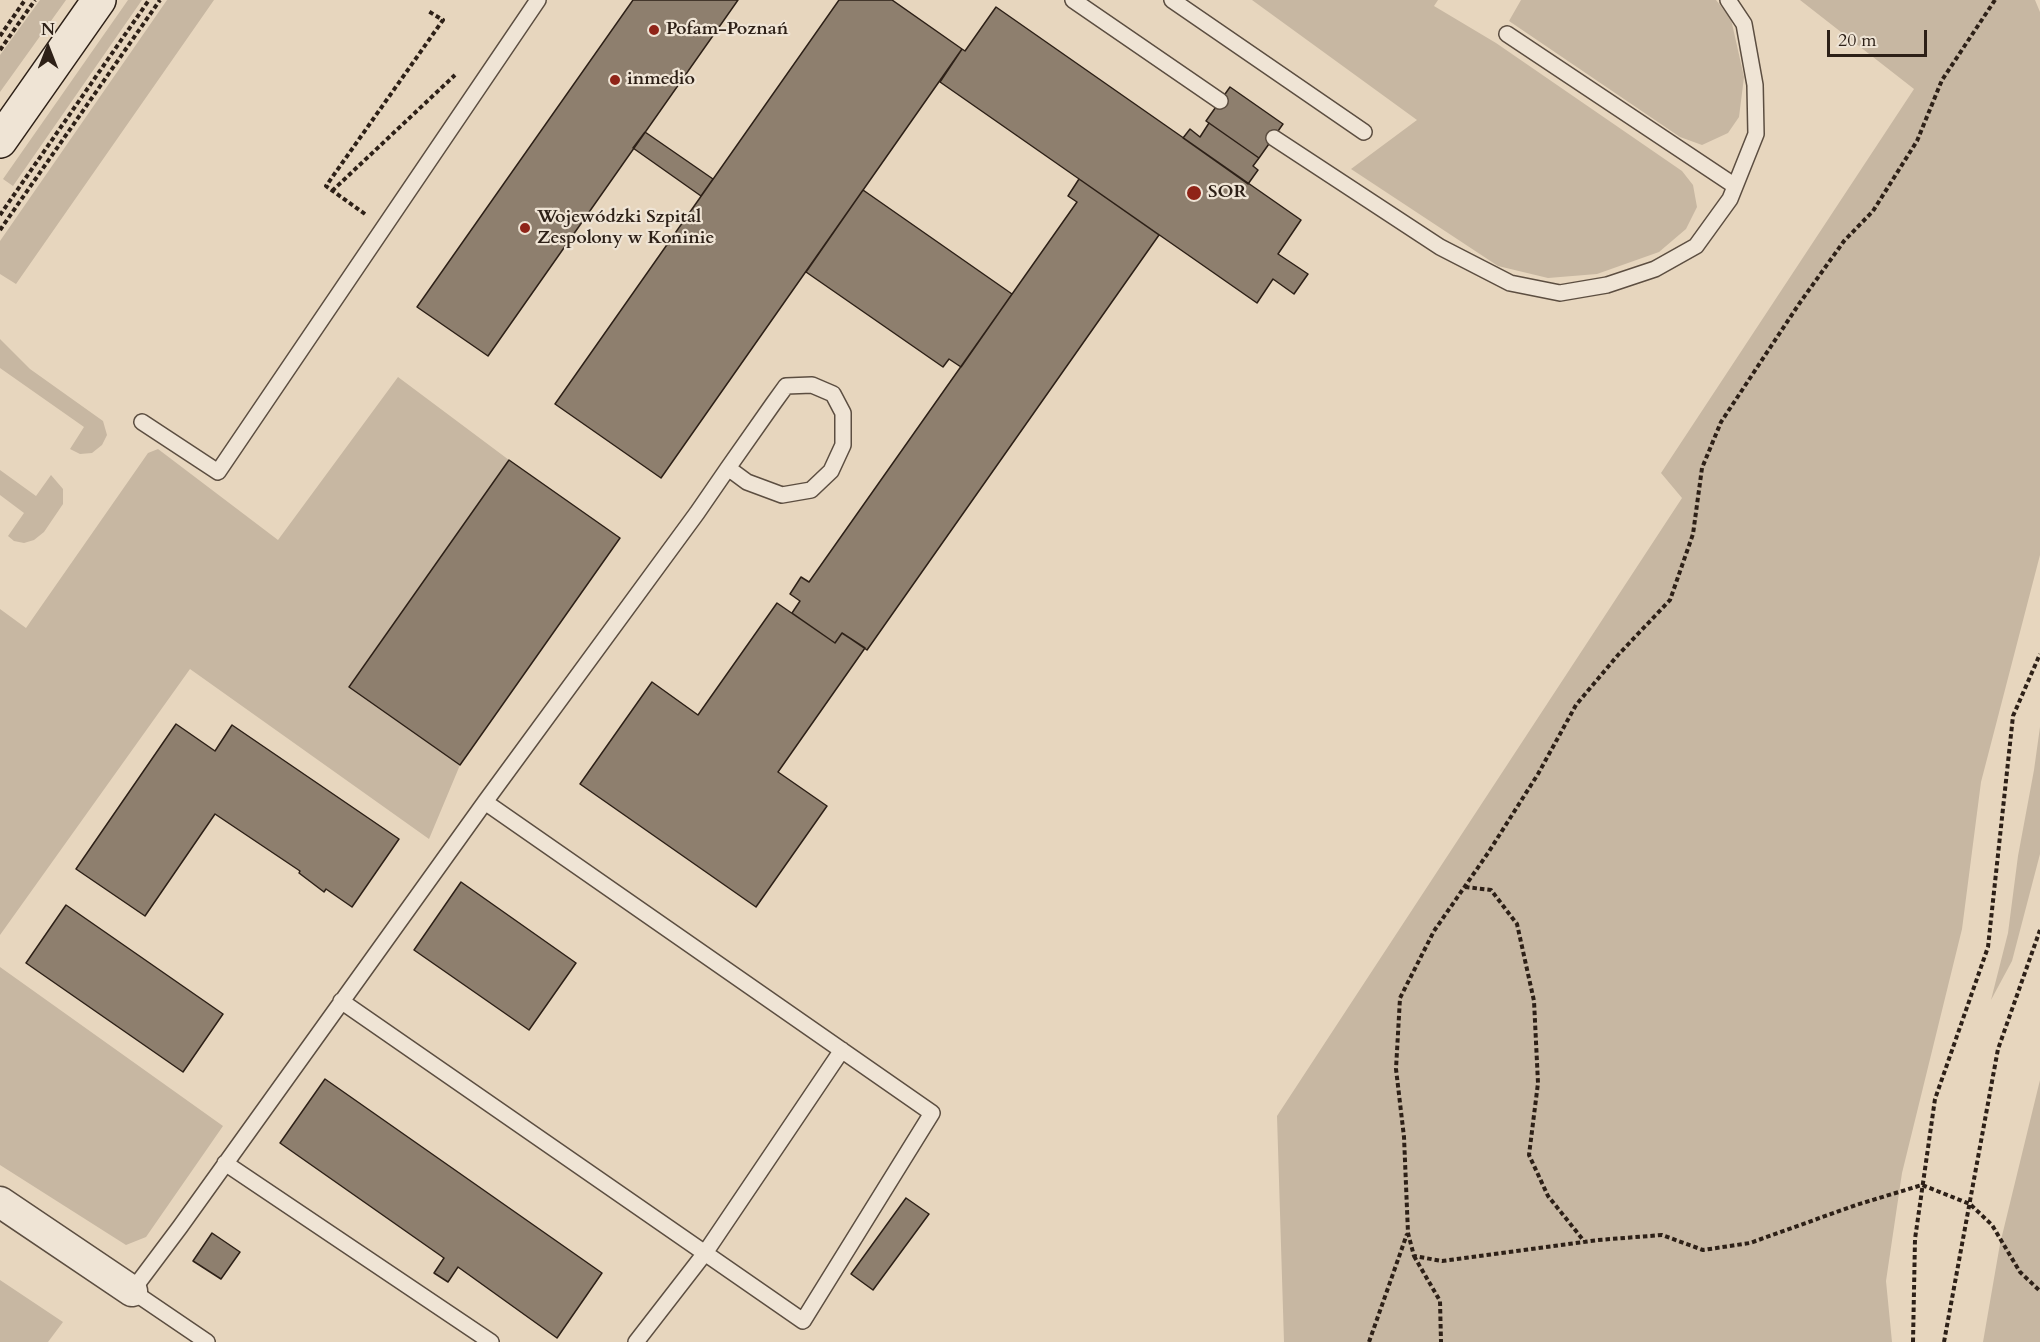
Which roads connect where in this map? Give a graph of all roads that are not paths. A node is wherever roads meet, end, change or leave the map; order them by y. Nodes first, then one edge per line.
1 (99, 0) edge
2 (538, 0) edge
3 (1073, 0) edge
4 (1172, 0) edge
5 (1728, 0) edge
6 (1507, 34) dead end
7 (1220, 101) dead end
8 (1364, 132) dead end
9 (1274, 138) dead end
10 (0, 141) edge
11 (1735, 186) junction
12 (142, 422) dead end
13 (728, 468) junction
14 (485, 802) junction
15 (341, 1001) junction
16 (842, 1050) junction
17 (225, 1163) junction
18 (0, 1202) edge
19 (705, 1253) junction
20 (132, 1291) junction
21 (207, 1342) edge
22 (491, 1342) edge
23 (636, 1342) edge

1 - 10 street
2 - 12 lane
3 - 7 lane
4 - 8 lane
5 - 11 lane
6 - 11 lane
9 - 11 lane
13 - 13 lane
13 - 14 lane
14 - 15 lane
14 - 16 lane
15 - 17 lane
15 - 19 lane
16 - 19 lane
16 - 19 lane
17 - 20 lane
17 - 22 lane
18 - 20 street
19 - 23 lane
20 - 21 lane

